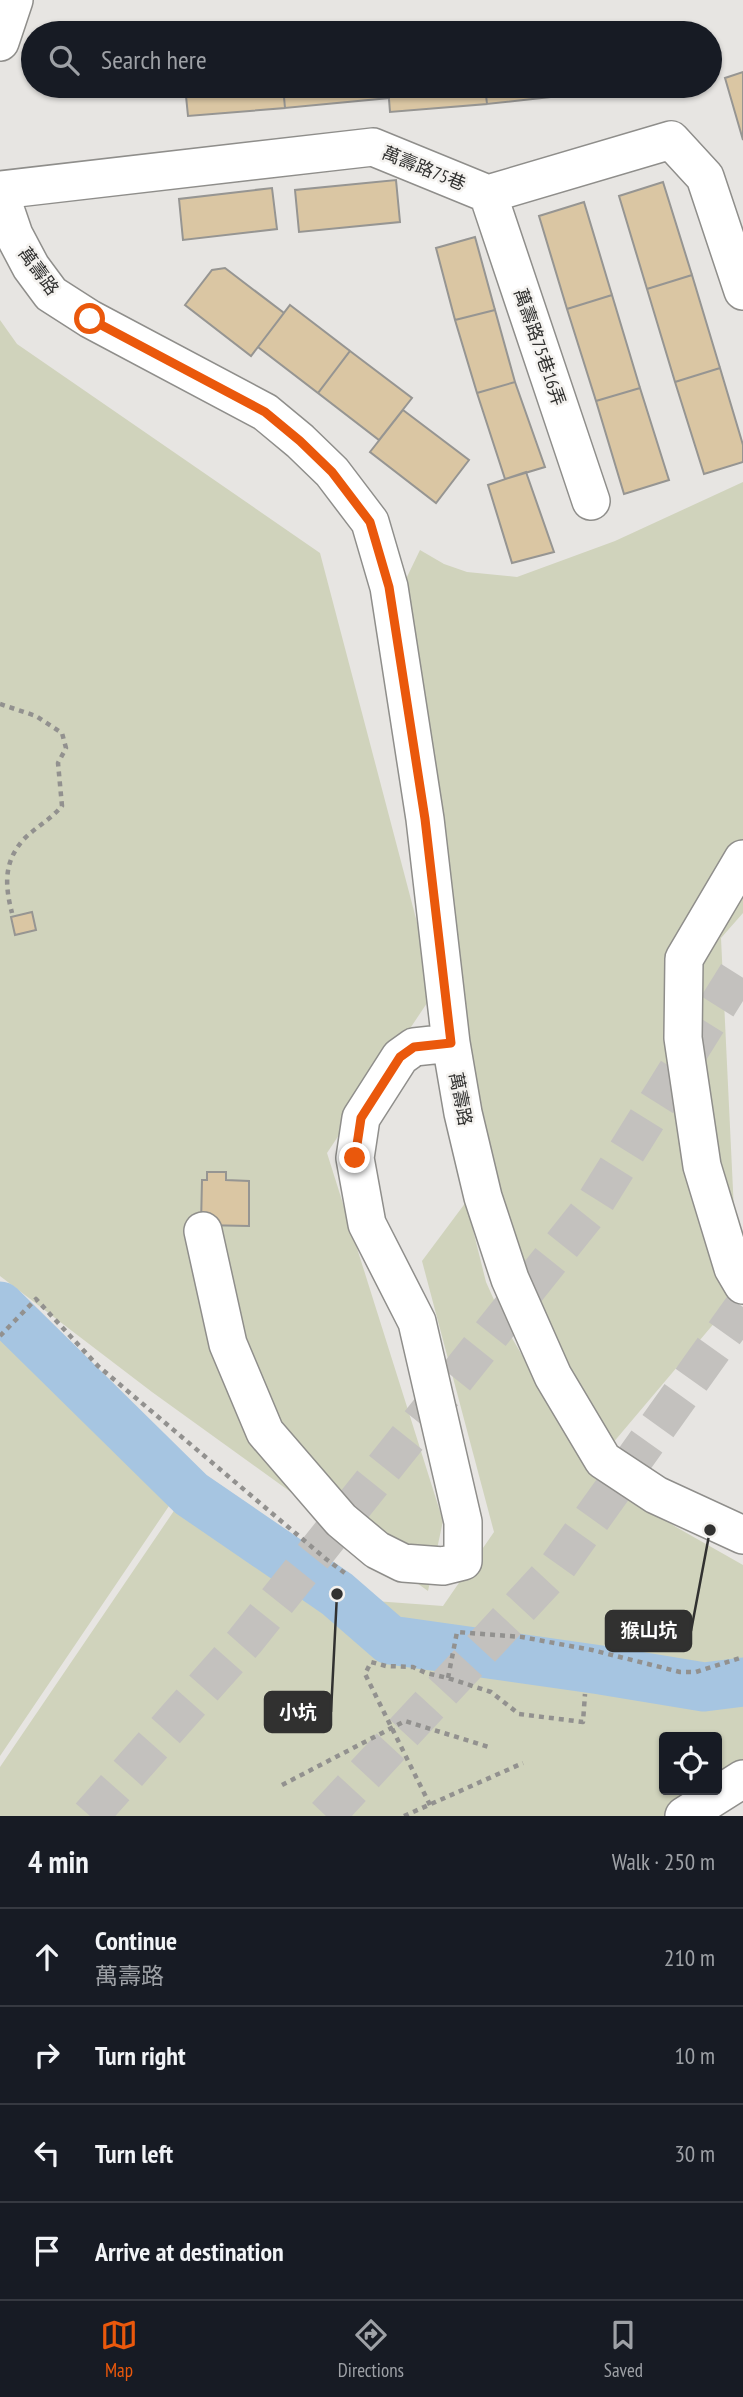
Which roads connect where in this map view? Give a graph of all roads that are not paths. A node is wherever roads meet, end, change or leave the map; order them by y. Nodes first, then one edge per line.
1 (13, 0) edge
2 (0, 42) edge
3 (0, 192) edge
4 (488, 194) junction
5 (743, 290) edge
6 (591, 501) dead end
7 (743, 859) edge
8 (451, 1043) junction
9 (203, 1231) dead end
10 (743, 1285) edge
11 (743, 1535) edge
12 (743, 1779) edge
13 (684, 1816) edge

1 - 2 street
3 - 4 street, 萬壽路75巷
3 - 8 street, 萬壽路
4 - 5 street, 萬壽路75巷
4 - 6 street, 萬壽路75巷16弄
7 - 10 street
8 - 9 street
8 - 11 street, 萬壽路
12 - 13 street

